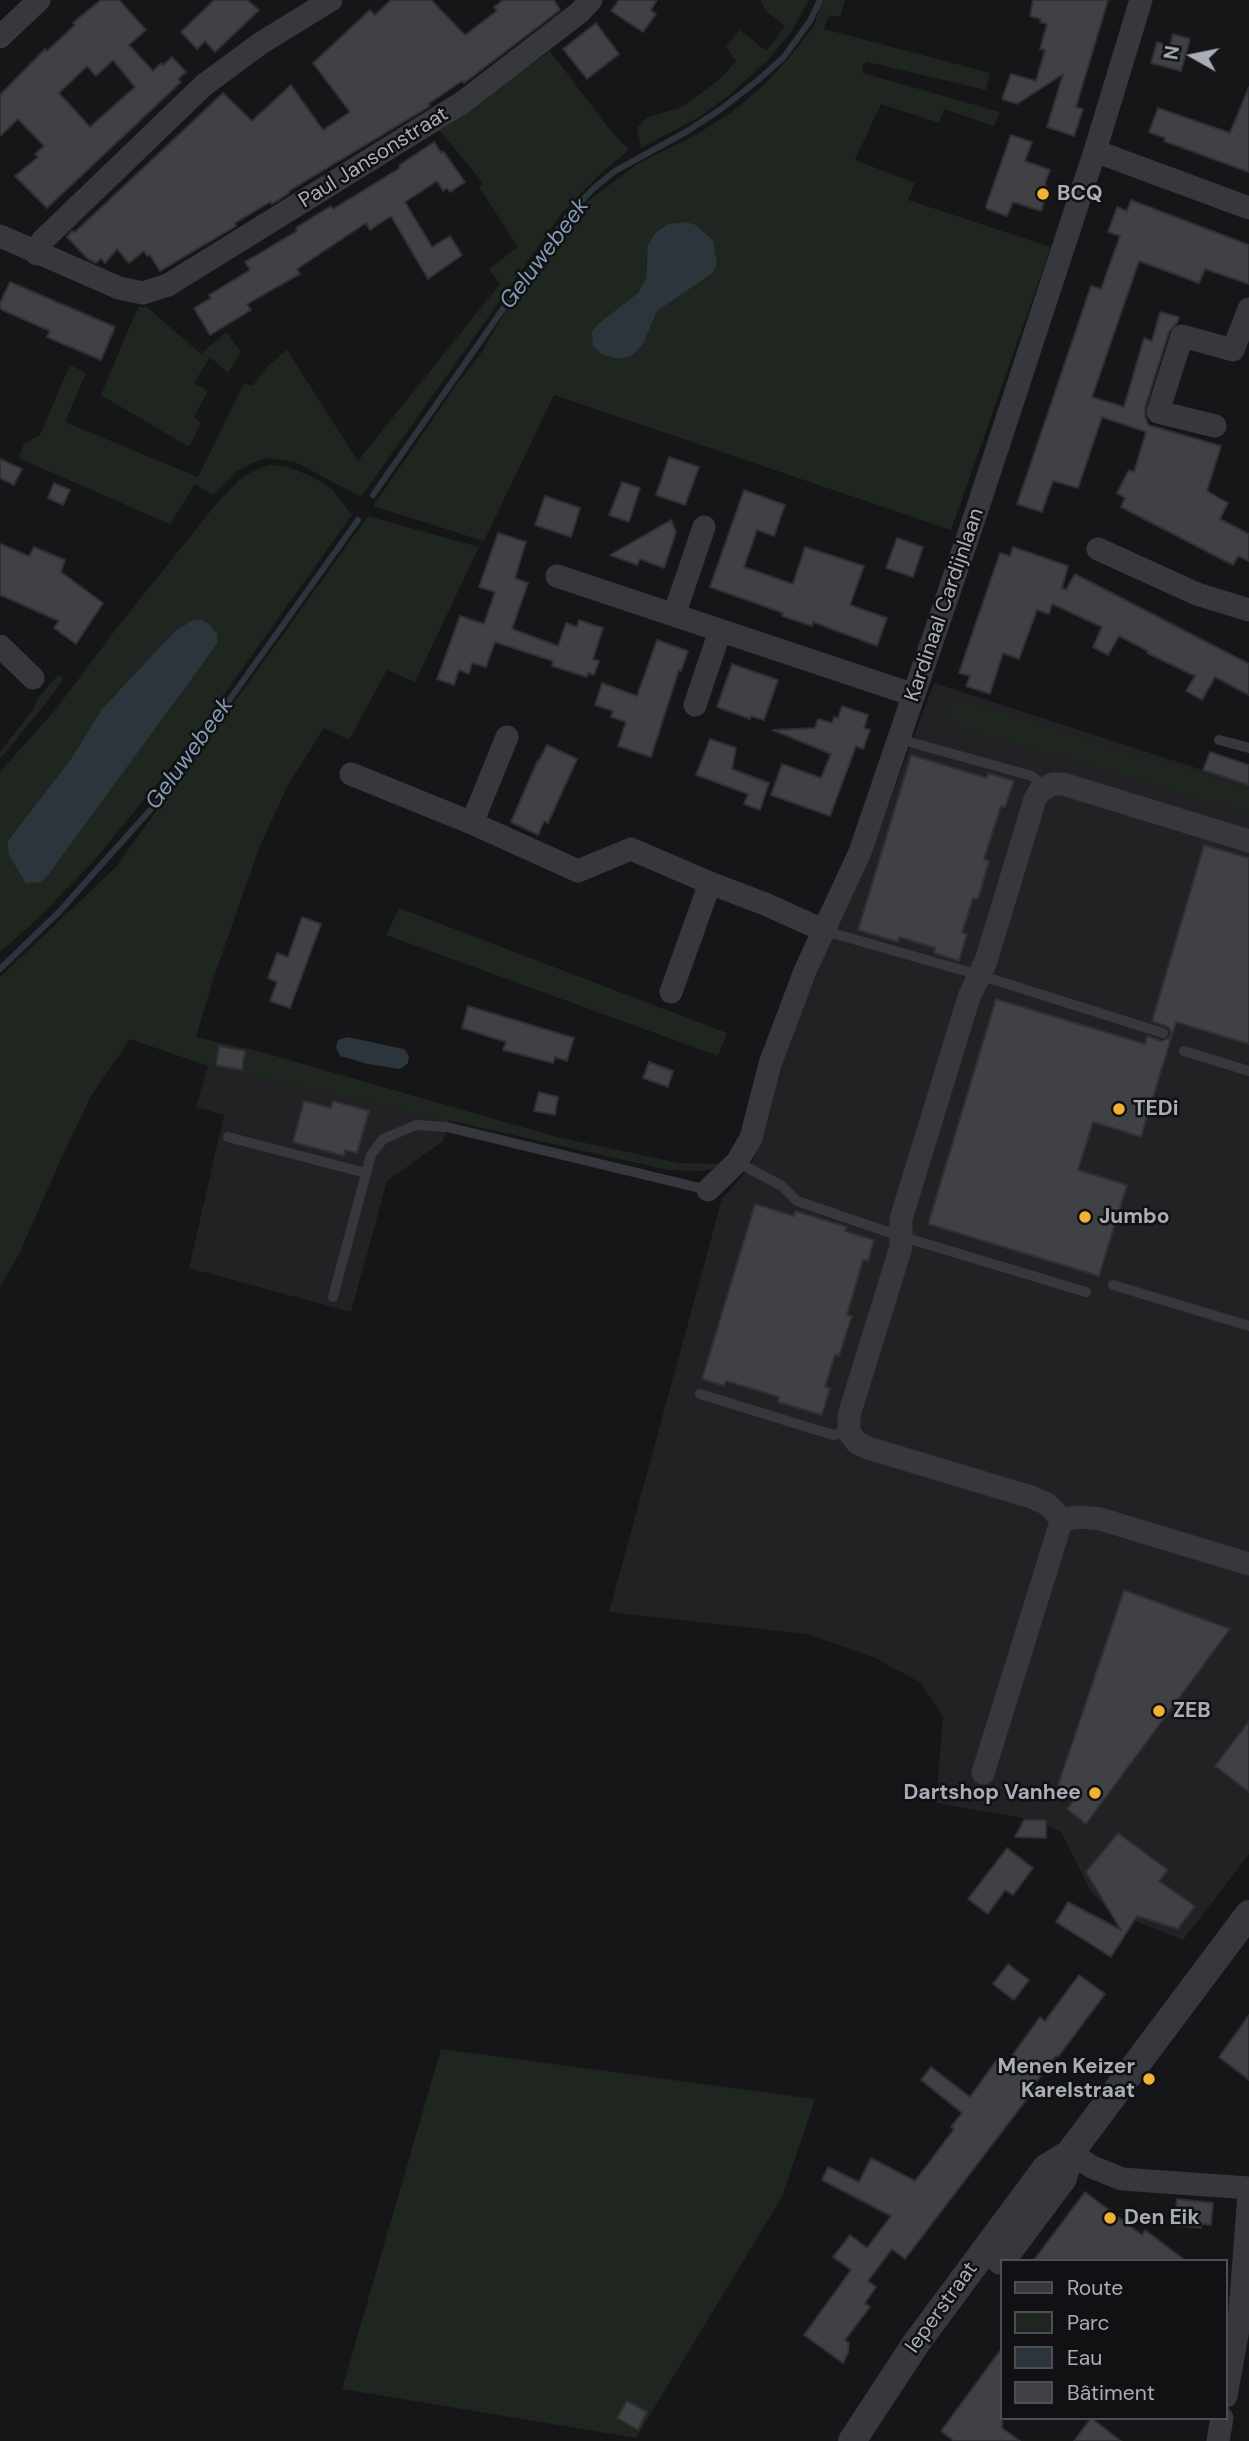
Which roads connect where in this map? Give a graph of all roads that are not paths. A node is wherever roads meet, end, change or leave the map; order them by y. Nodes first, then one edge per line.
1 (331, 0) edge
2 (591, 0) edge
3 (1141, 0) edge
4 (31, 3) edge
5 (0, 37) edge
6 (1095, 151) junction
7 (1249, 208) edge
8 (0, 236) edge
9 (37, 254) junction
10 (1249, 310) edge
11 (1216, 426) dead end
12 (704, 527) dead end
13 (1098, 548) dead end
14 (557, 576) dead end
15 (1249, 610) edge
16 (674, 615) junction
17 (720, 631) junction
18 (0, 646) edge
19 (33, 678) dead end
20 (914, 695) junction
21 (695, 705) dead end
22 (506, 737) dead end
23 (899, 739) junction
24 (1219, 740) dead end
25 (1249, 748) edge
26 (351, 774) dead end
27 (1045, 787) junction
28 (472, 823) junction
29 (1249, 841) edge
30 (710, 883) junction
31 (825, 931) junction
32 (979, 975) junction
33 (671, 992) dead end
34 (1163, 1033) dead end
35 (1184, 1051) dead end
36 (1249, 1071) edge
37 (228, 1137) dead end
38 (737, 1162) junction
39 (366, 1173) junction
40 (709, 1190) joint
41 (900, 1236) junction
42 (1113, 1285) dead end
43 (1086, 1292) dead end
44 (333, 1297) dead end
45 (1249, 1326) edge
46 (700, 1394) dead end
47 (849, 1432) junction
48 (1062, 1519) junction
49 (1249, 1564) edge
50 (983, 1773) dead end
51 (1249, 1914) edge
52 (1070, 2153) junction
53 (1249, 2188) edge
54 (1249, 2194) edge
55 (1003, 2259) edge
56 (1000, 2262) edge
57 (1244, 2325) edge
58 (1228, 2388) edge
59 (1222, 2420) edge
60 (854, 2441) edge
61 (1218, 2441) edge

1 - 9 street
2 - 9 street, Paul Jansonstraat
3 - 6 street, Kardinaal Cardijnlaan
4 - 5 street
6 - 7 street
6 - 20 street, Kardinaal Cardijnlaan
8 - 9 street
10 - 11 street
12 - 16 street
13 - 15 street
14 - 16 street
16 - 17 street
17 - 20 street
17 - 21 street
18 - 19 street
20 - 23 street, Kardinaal Cardijnlaan
22 - 28 street
23 - 27 lane
23 - 31 street, Kardinaal Cardijnlaan
24 - 25 lane
26 - 28 street
27 - 29 street
27 - 32 street
28 - 30 street
30 - 31 street
30 - 33 street
31 - 32 lane
31 - 38 street, Kardinaal Cardijnlaan
32 - 34 lane
32 - 41 street
35 - 36 lane
37 - 39 lane
38 - 40 street, Kardinaal Cardijnlaan
38 - 41 lane
39 - 40 lane
39 - 44 lane
41 - 43 lane
41 - 47 street
42 - 45 lane
46 - 47 lane
47 - 48 street
48 - 49 street
48 - 50 street
51 - 52 street, Ieperstraat
52 - 53 street
52 - 55 street, Ieperstraat
54 - 57 street
56 - 60 street, Ieperstraat
57 - 58 street
59 - 61 street

